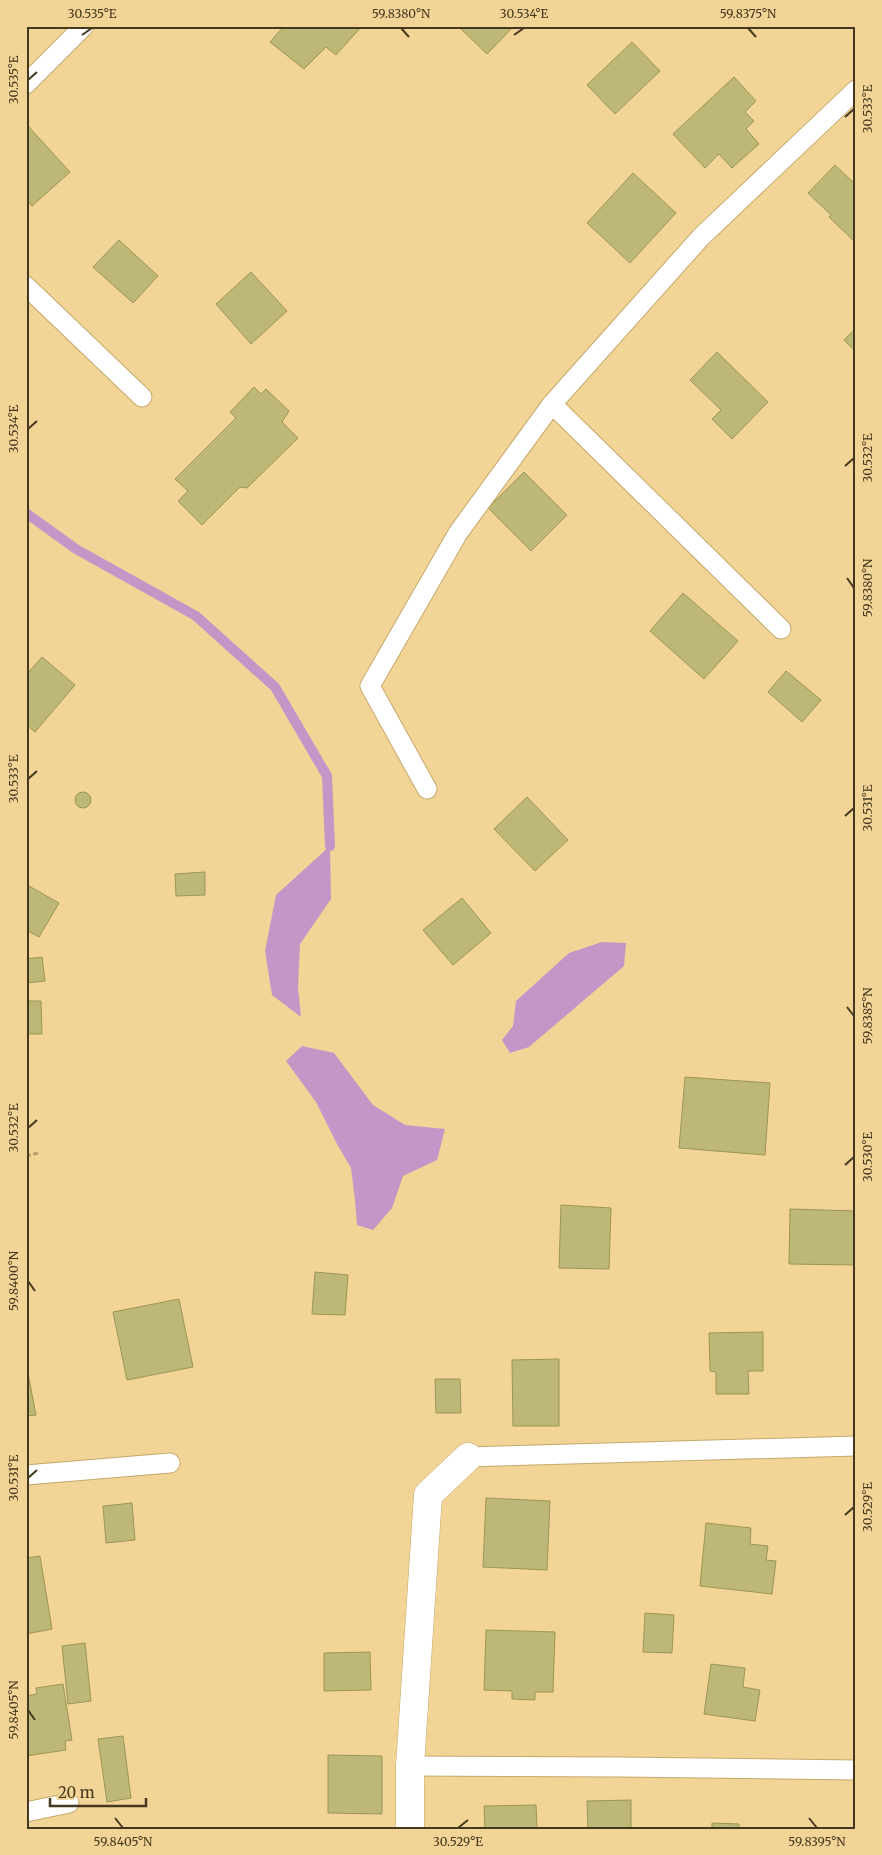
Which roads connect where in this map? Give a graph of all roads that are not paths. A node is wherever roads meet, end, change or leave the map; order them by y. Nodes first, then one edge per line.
1 (84, 26) edge
2 (26, 84) edge
3 (856, 90) edge
4 (26, 286) edge
5 (142, 397) dead end
6 (552, 404) junction
7 (781, 629) dead end
8 (427, 788) dead end
9 (856, 1446) edge
10 (468, 1457) joint
11 (170, 1463) dead end
12 (26, 1475) edge
13 (410, 1766) junction
14 (856, 1770) edge
15 (69, 1803) dead end
16 (26, 1812) edge
17 (410, 1829) edge

1 - 2 lane
3 - 6 lane
4 - 5 lane
6 - 7 lane
6 - 8 lane
9 - 10 lane
10 - 13 street
11 - 12 lane
13 - 14 lane
13 - 17 street
15 - 16 lane

